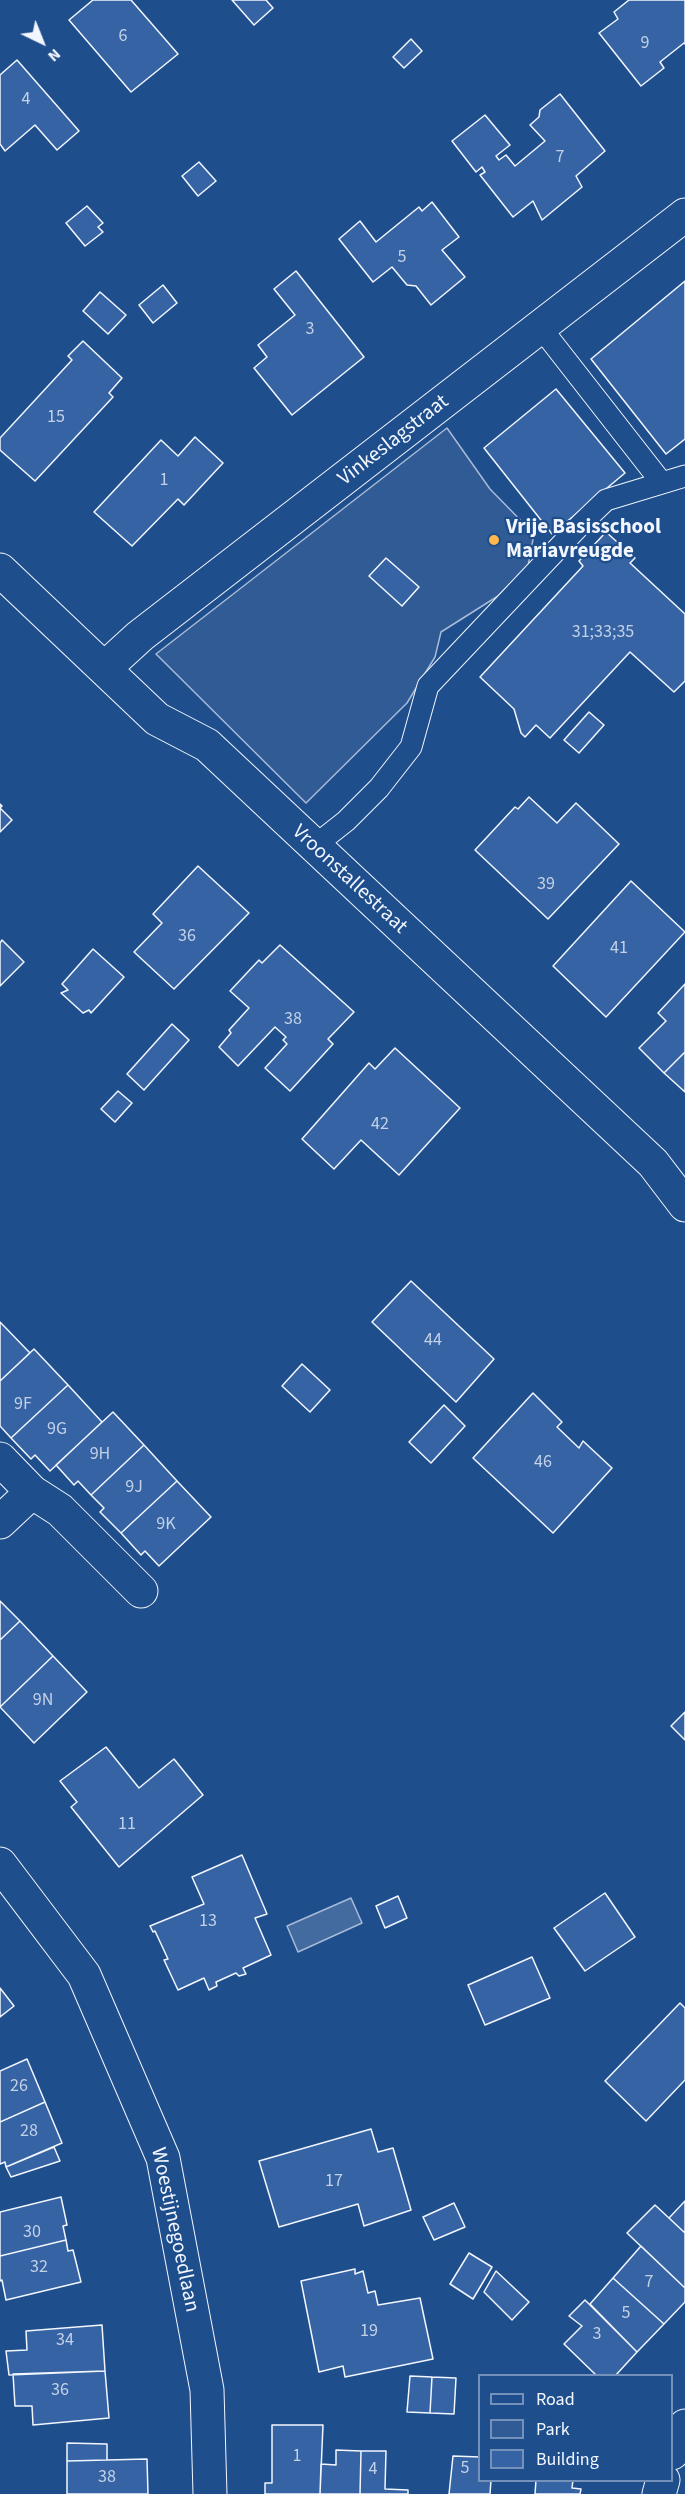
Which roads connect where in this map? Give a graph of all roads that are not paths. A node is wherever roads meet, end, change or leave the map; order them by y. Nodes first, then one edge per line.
1 (685, 215) edge
2 (541, 328) junction
3 (685, 476) edge
4 (662, 483) junction
5 (0, 570) edge
6 (105, 668) junction
7 (314, 847) junction
8 (685, 1204) edge
9 (0, 1459) edge
10 (32, 1492) junction
11 (0, 1522) edge
12 (141, 1591) dead end
13 (0, 1864) edge
14 (685, 2426) edge
15 (673, 2451) edge
16 (210, 2494) edge

1 - 2 street, Vinkeslagstraat
2 - 4 lane
2 - 6 street, Vinkeslagstraat
3 - 4 lane
4 - 7 lane
5 - 6 street, Vroonstallestraat
6 - 7 street, Vroonstallestraat
7 - 8 street, Vroonstallestraat
9 - 10 street
10 - 11 street
10 - 12 street
13 - 16 street, Woestijnegoedlaan
14 - 15 street

